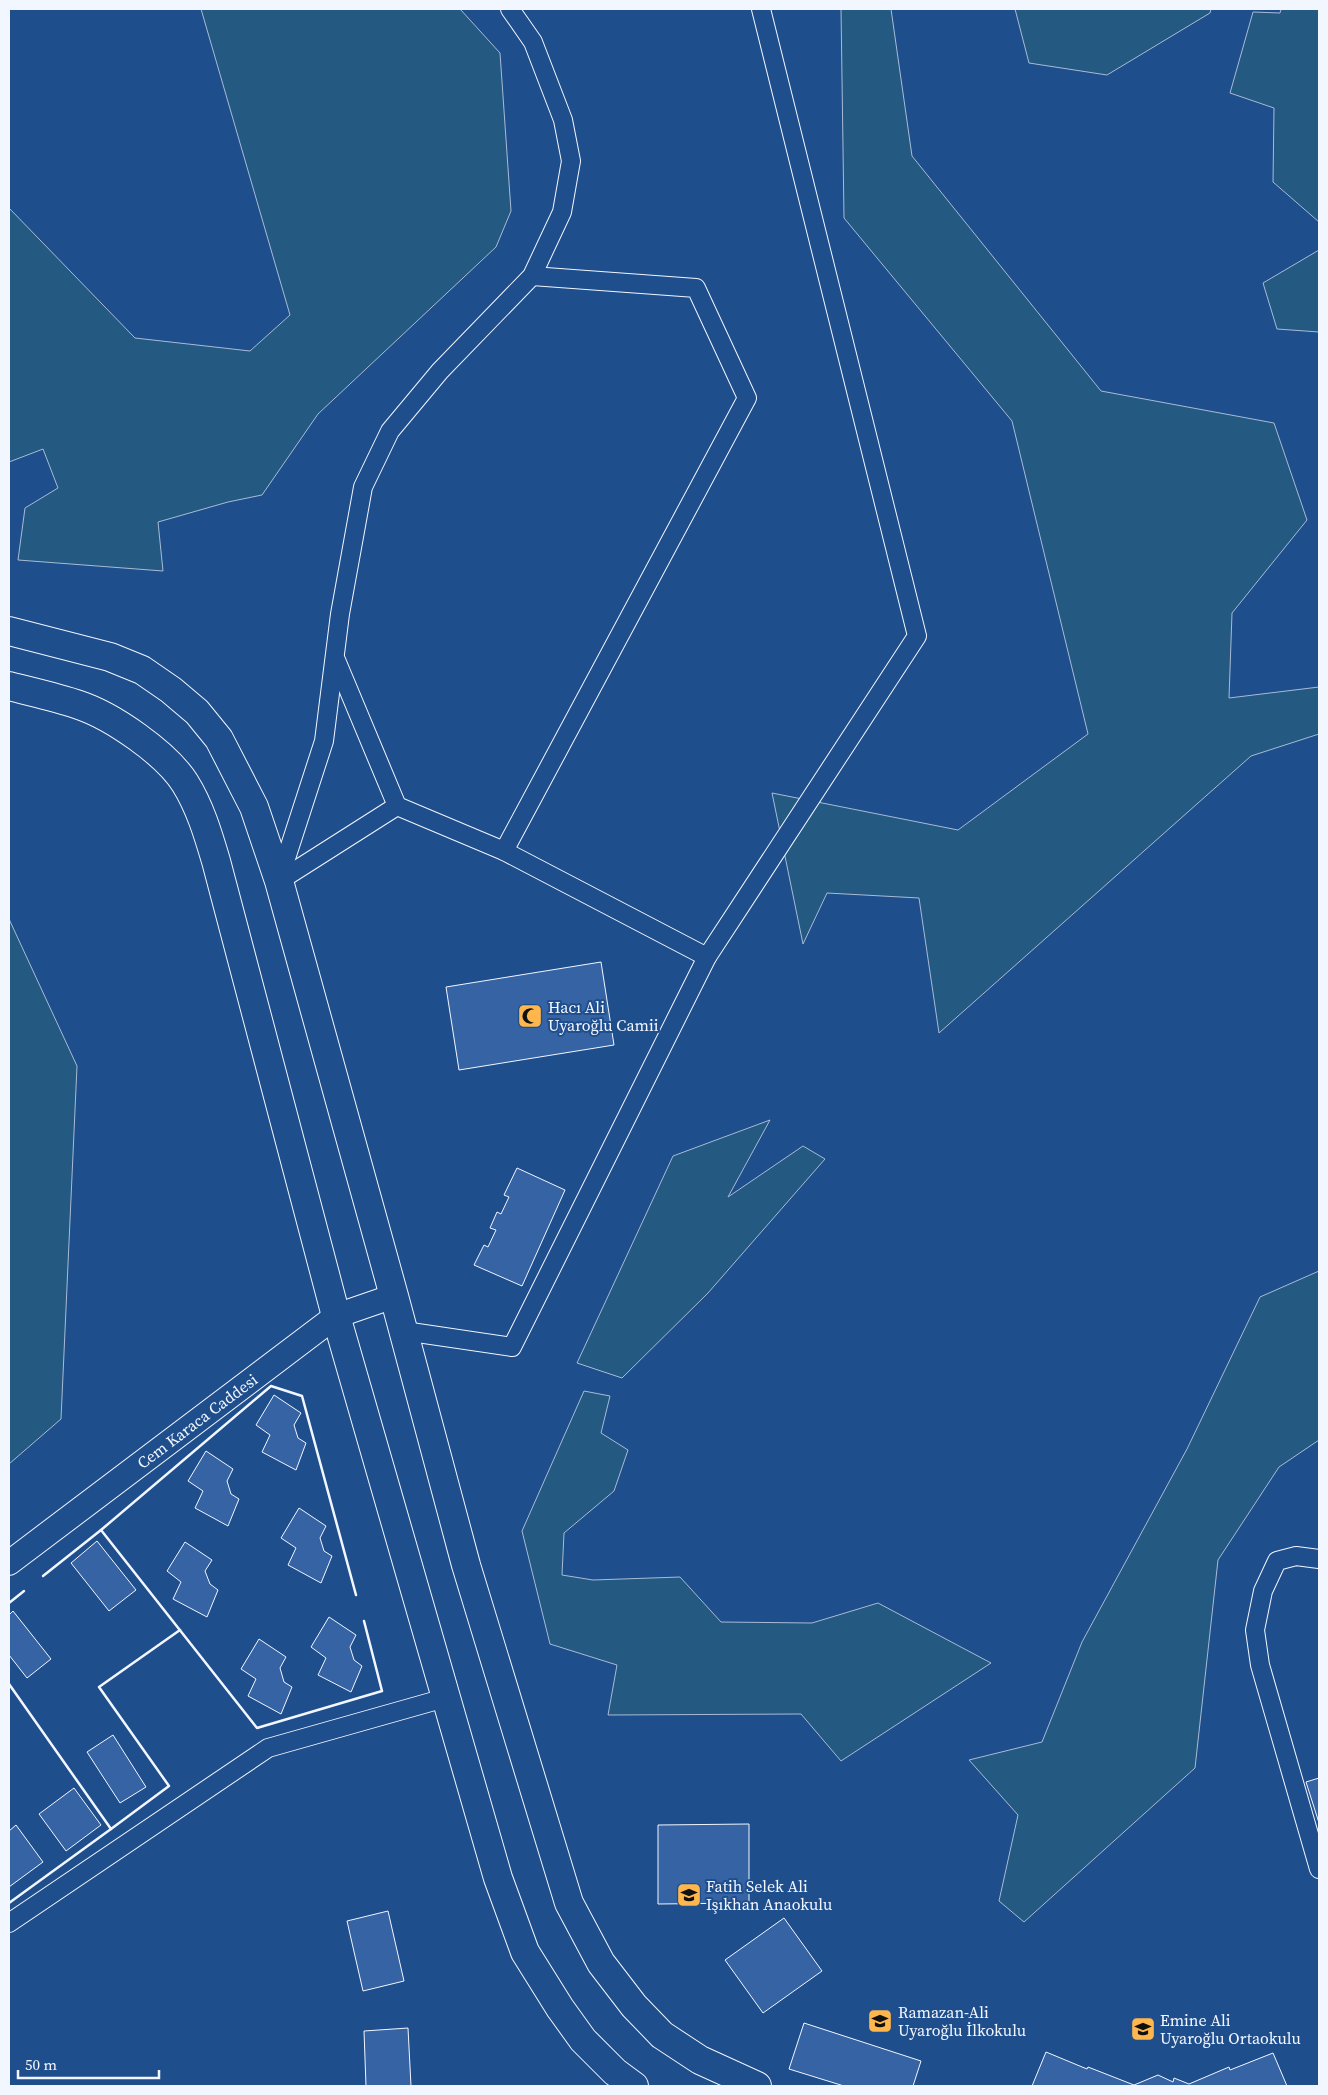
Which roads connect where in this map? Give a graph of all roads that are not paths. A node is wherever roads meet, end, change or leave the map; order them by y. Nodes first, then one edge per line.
1 (510, 9) edge
2 (761, 9) edge
3 (532, 276) junction
4 (9, 631) edge
5 (335, 658) junction
6 (9, 686) edge
7 (397, 806) junction
8 (504, 851) junction
9 (279, 881) junction
10 (707, 957) junction
11 (394, 1296) junction
12 (336, 1316) junction
13 (404, 1331) junction
14 (1319, 1559) edge
15 (9, 1563) edge
16 (446, 1698) junction
17 (1319, 1869) edge
18 (9, 1923) edge
19 (634, 2086) edge
20 (757, 2086) edge

1 - 3 street
2 - 10 street
3 - 5 street
3 - 8 street
4 - 9 main road
5 - 7 street
5 - 9 street
6 - 12 main road
7 - 8 street
7 - 9 street
8 - 10 street
9 - 11 main road
10 - 13 street
11 - 12 street, Cem Karaca Caddesi
11 - 13 main road
12 - 15 street, Cem Karaca Caddesi
12 - 16 main road
13 - 20 main road
14 - 17 street
16 - 18 street
16 - 19 main road

